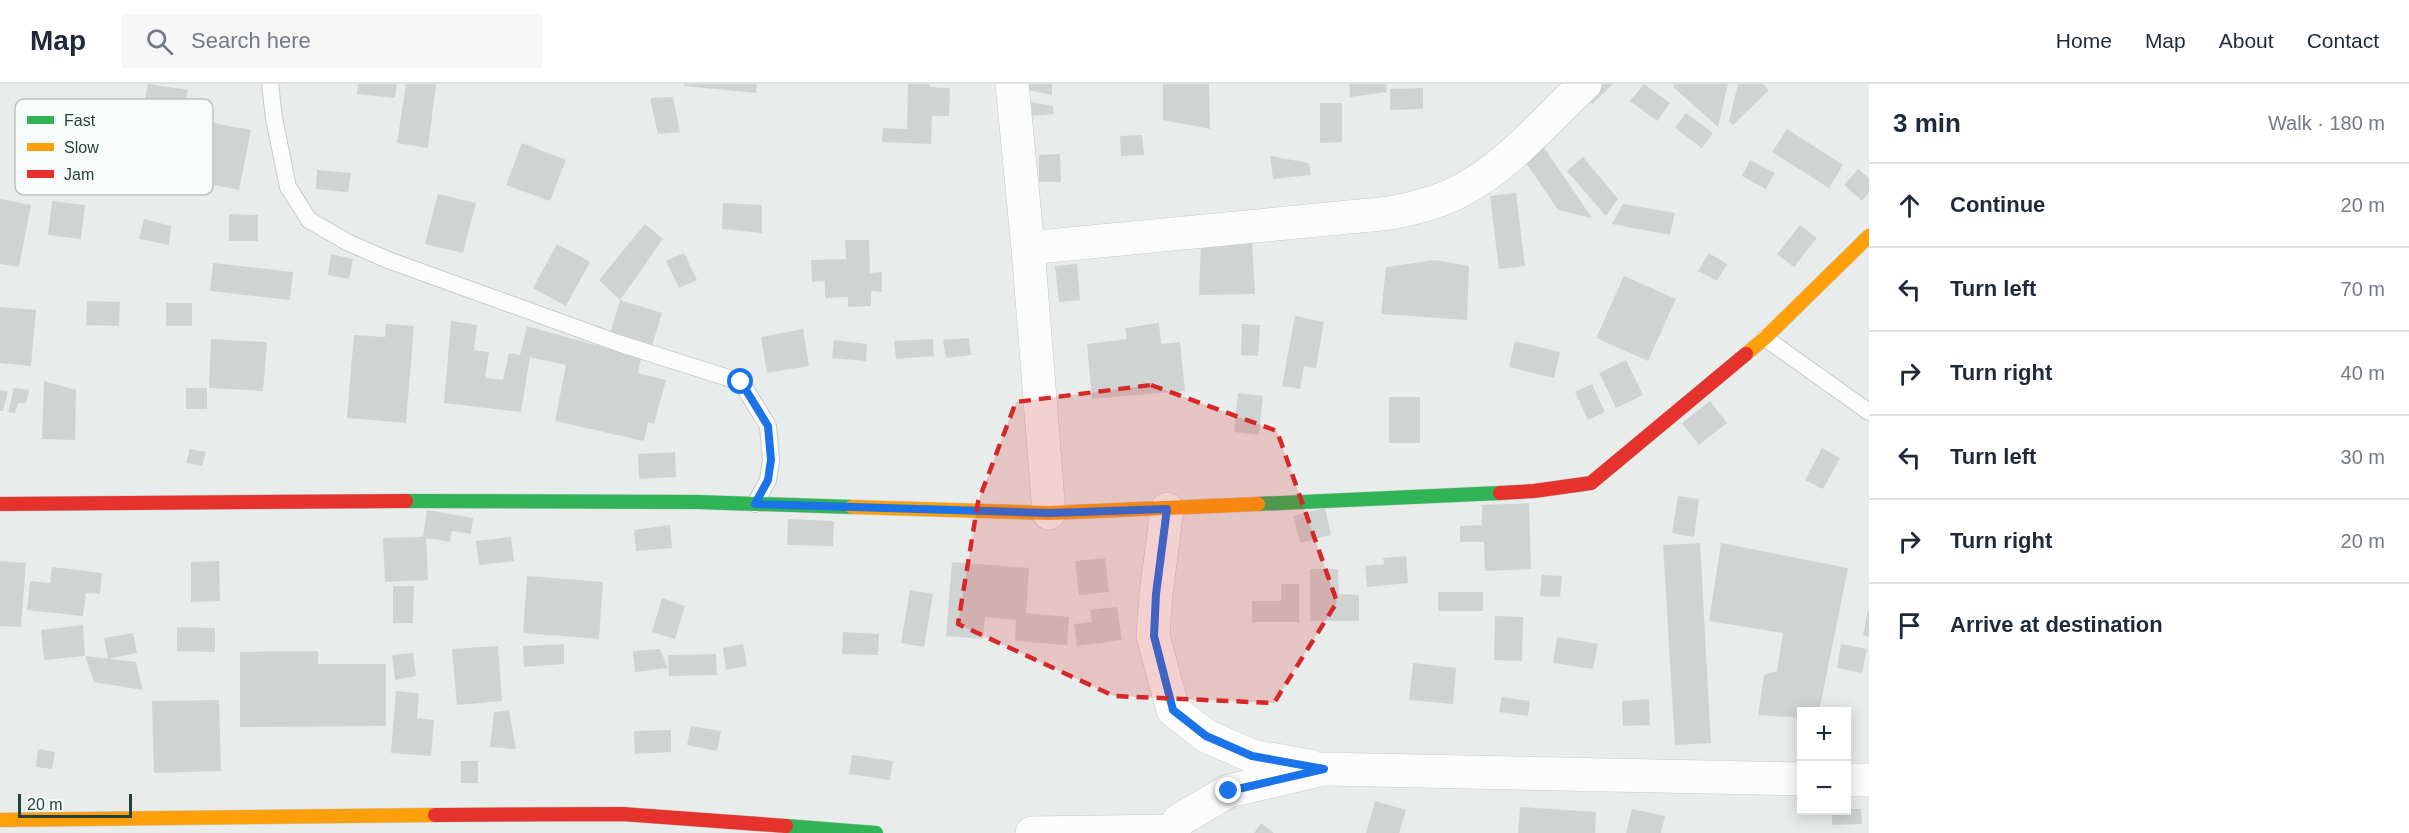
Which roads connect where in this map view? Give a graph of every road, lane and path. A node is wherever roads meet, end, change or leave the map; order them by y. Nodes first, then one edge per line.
1 (270, 84) edge
2 (1012, 84) edge
3 (1585, 84) edge
4 (1869, 237) edge
5 (1028, 248) junction
6 (1765, 338) junction
7 (1869, 412) edge
8 (0, 504) edge
9 (755, 504) junction
10 (1167, 509) junction
11 (1049, 513) junction
12 (1324, 769) junction
13 (1797, 779) edge
14 (1851, 780) edge
15 (1869, 780) edge
16 (0, 820) edge
17 (740, 828) edge
18 (1173, 832) edge
19 (876, 833) edge
20 (1032, 833) edge

1 - 9 lane
2 - 5 street
3 - 5 street
4 - 6 street
5 - 11 street
6 - 7 lane
6 - 10 street
8 - 9 street
9 - 11 street
10 - 11 street
10 - 12 street
12 - 13 street
12 - 18 street
14 - 15 street
16 - 17 street
17 - 19 street
18 - 20 street

